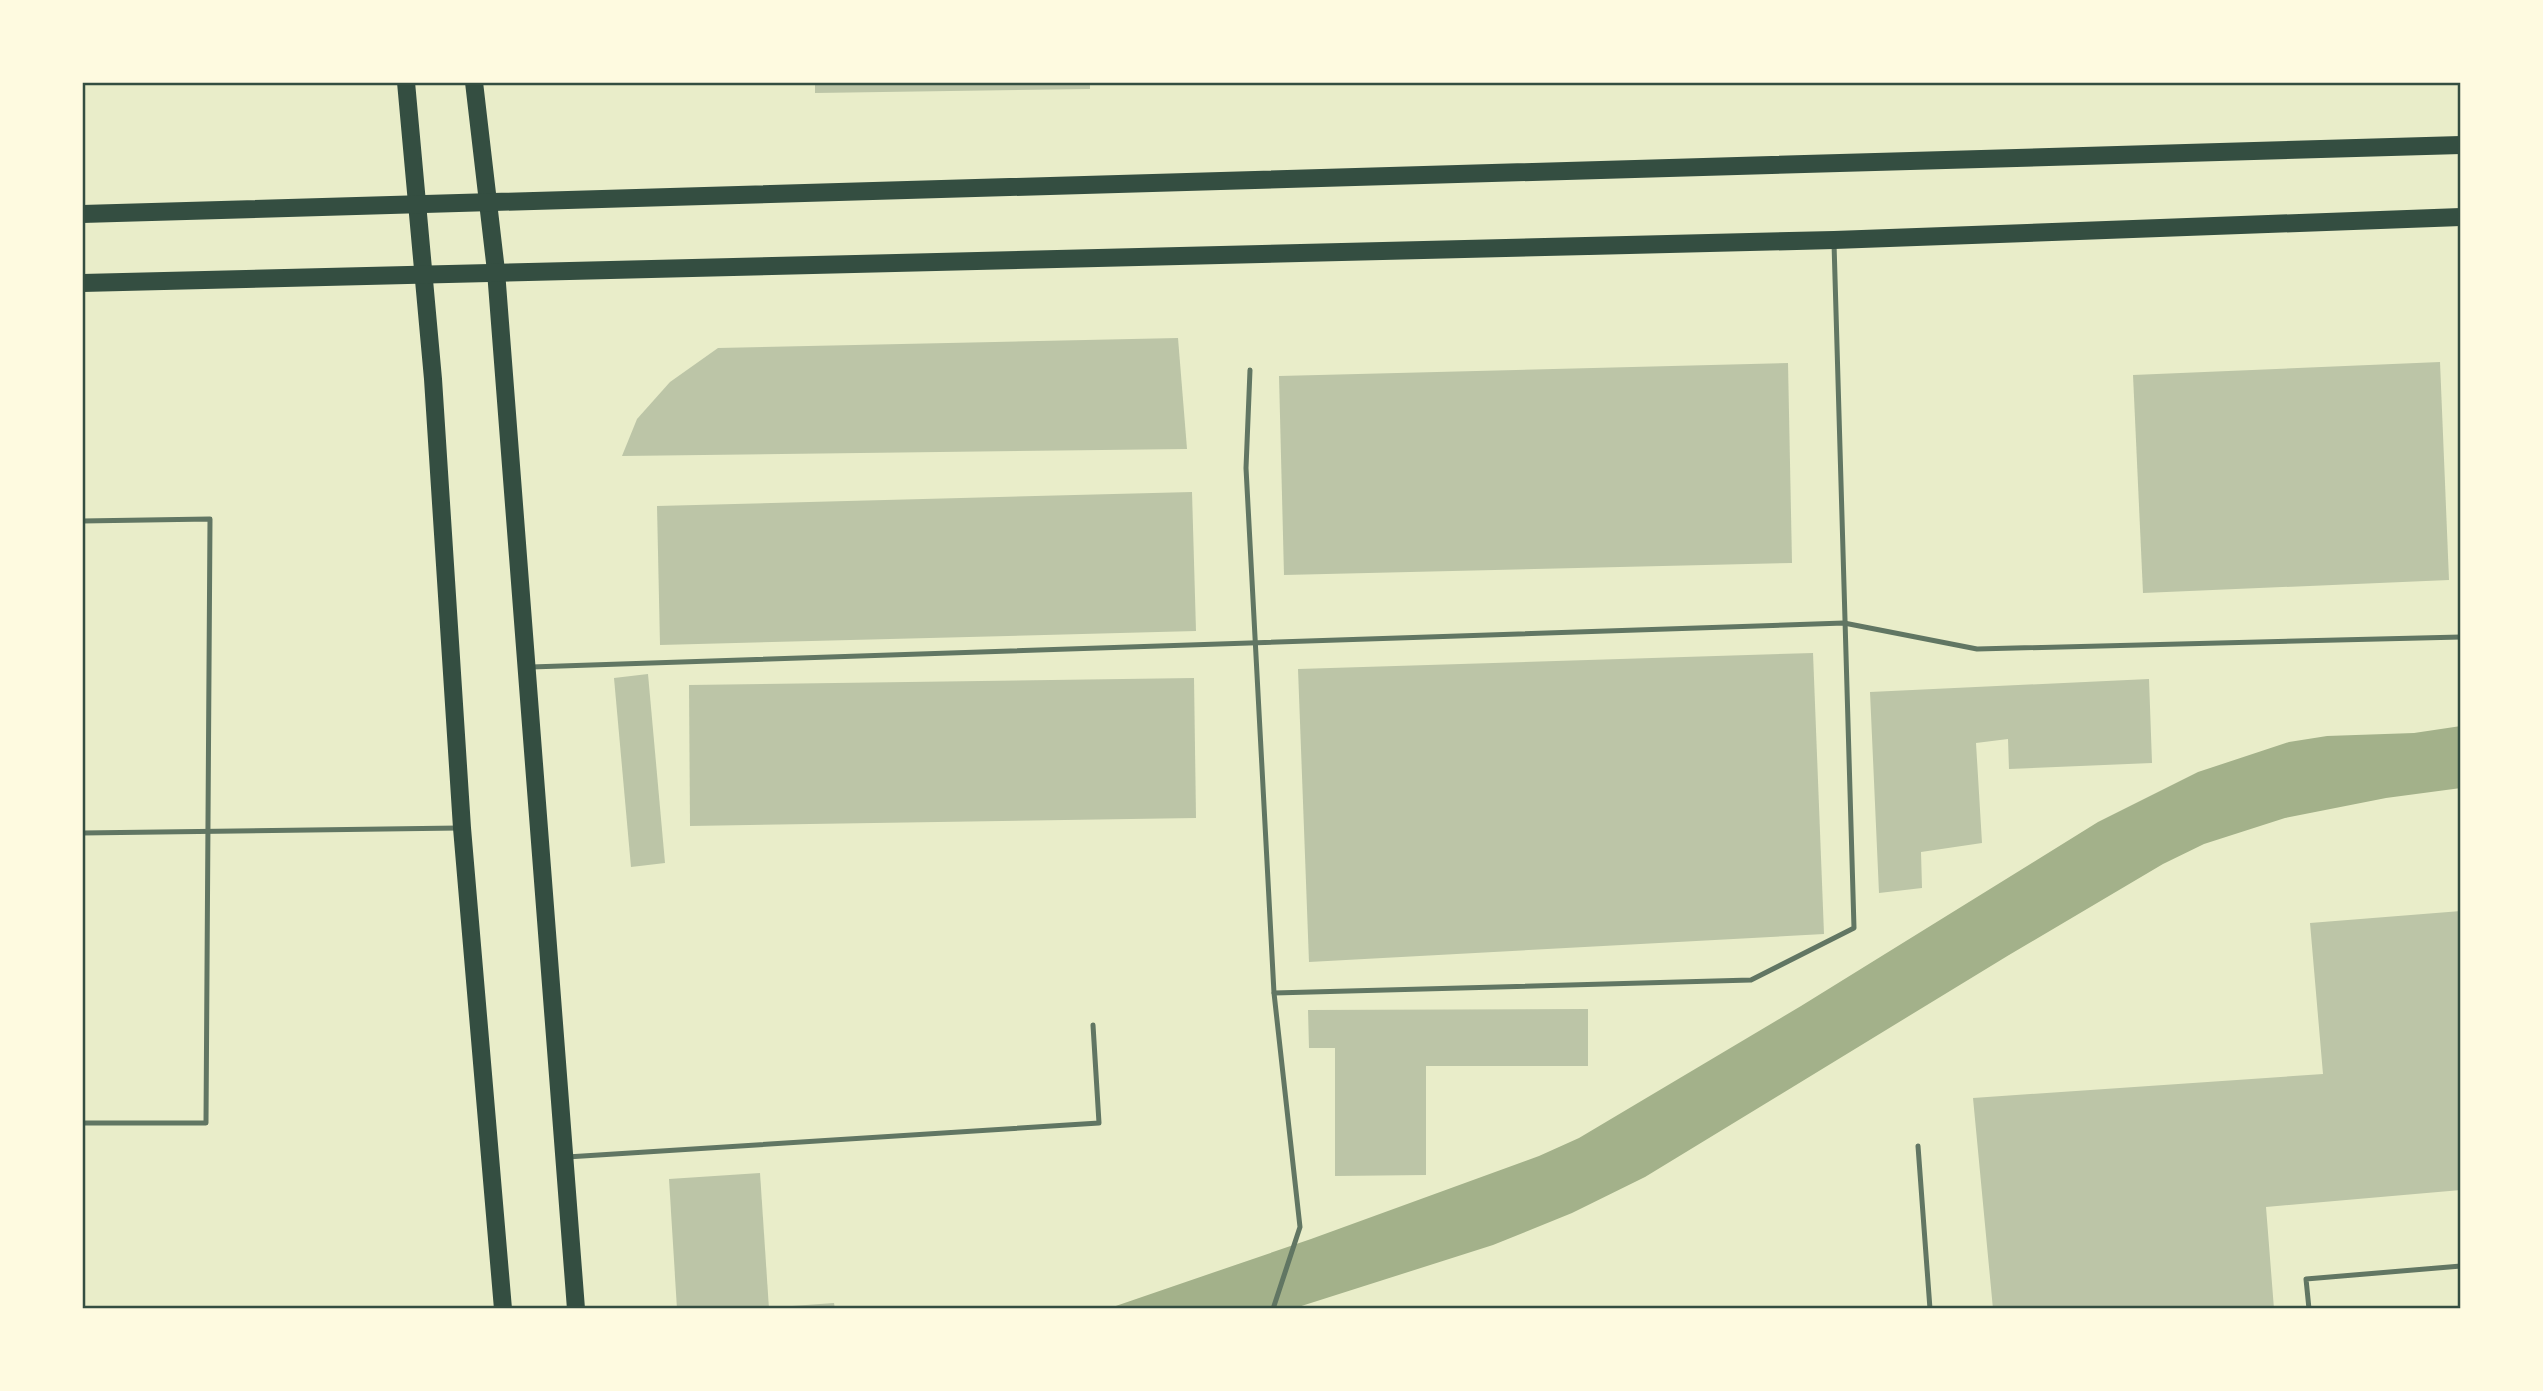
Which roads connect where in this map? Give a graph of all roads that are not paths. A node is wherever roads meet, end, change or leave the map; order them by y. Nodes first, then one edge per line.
1 (406, 82) edge
2 (474, 82) edge
3 (2461, 145) edge
4 (488, 203) junction
5 (419, 204) junction
6 (82, 214) edge
7 (2461, 217) edge
8 (1834, 240) junction
9 (496, 271) junction
10 (424, 273) junction
11 (82, 283) edge
12 (1250, 370) dead end
13 (82, 521) edge
14 (1843, 623) junction
15 (2461, 636) edge
16 (1256, 644) junction
17 (528, 667) junction
18 (462, 828) junction
19 (209, 832) junction
20 (82, 833) edge
21 (1274, 993) junction
22 (1094, 1025) dead end
23 (82, 1123) edge
24 (1918, 1146) dead end
25 (564, 1157) junction
26 (2461, 1266) edge
27 (503, 1309) edge
28 (576, 1309) edge
29 (1273, 1309) edge
30 (1930, 1309) edge
31 (2309, 1309) edge

1 - 5 main road
2 - 4 main road
3 - 4 main road
4 - 5 main road
4 - 9 main road
5 - 6 main road
5 - 10 main road
7 - 8 main road
8 - 9 main road
8 - 14 lane
9 - 10 main road
9 - 17 main road
10 - 11 main road
10 - 18 main road
12 - 16 lane
13 - 19 lane
14 - 15 lane
14 - 16 lane
14 - 21 lane
16 - 17 lane
16 - 21 lane
17 - 25 main road
18 - 19 lane
18 - 27 main road
19 - 20 lane
19 - 23 lane
21 - 29 lane
22 - 25 lane
24 - 30 lane
25 - 28 main road
26 - 31 lane

